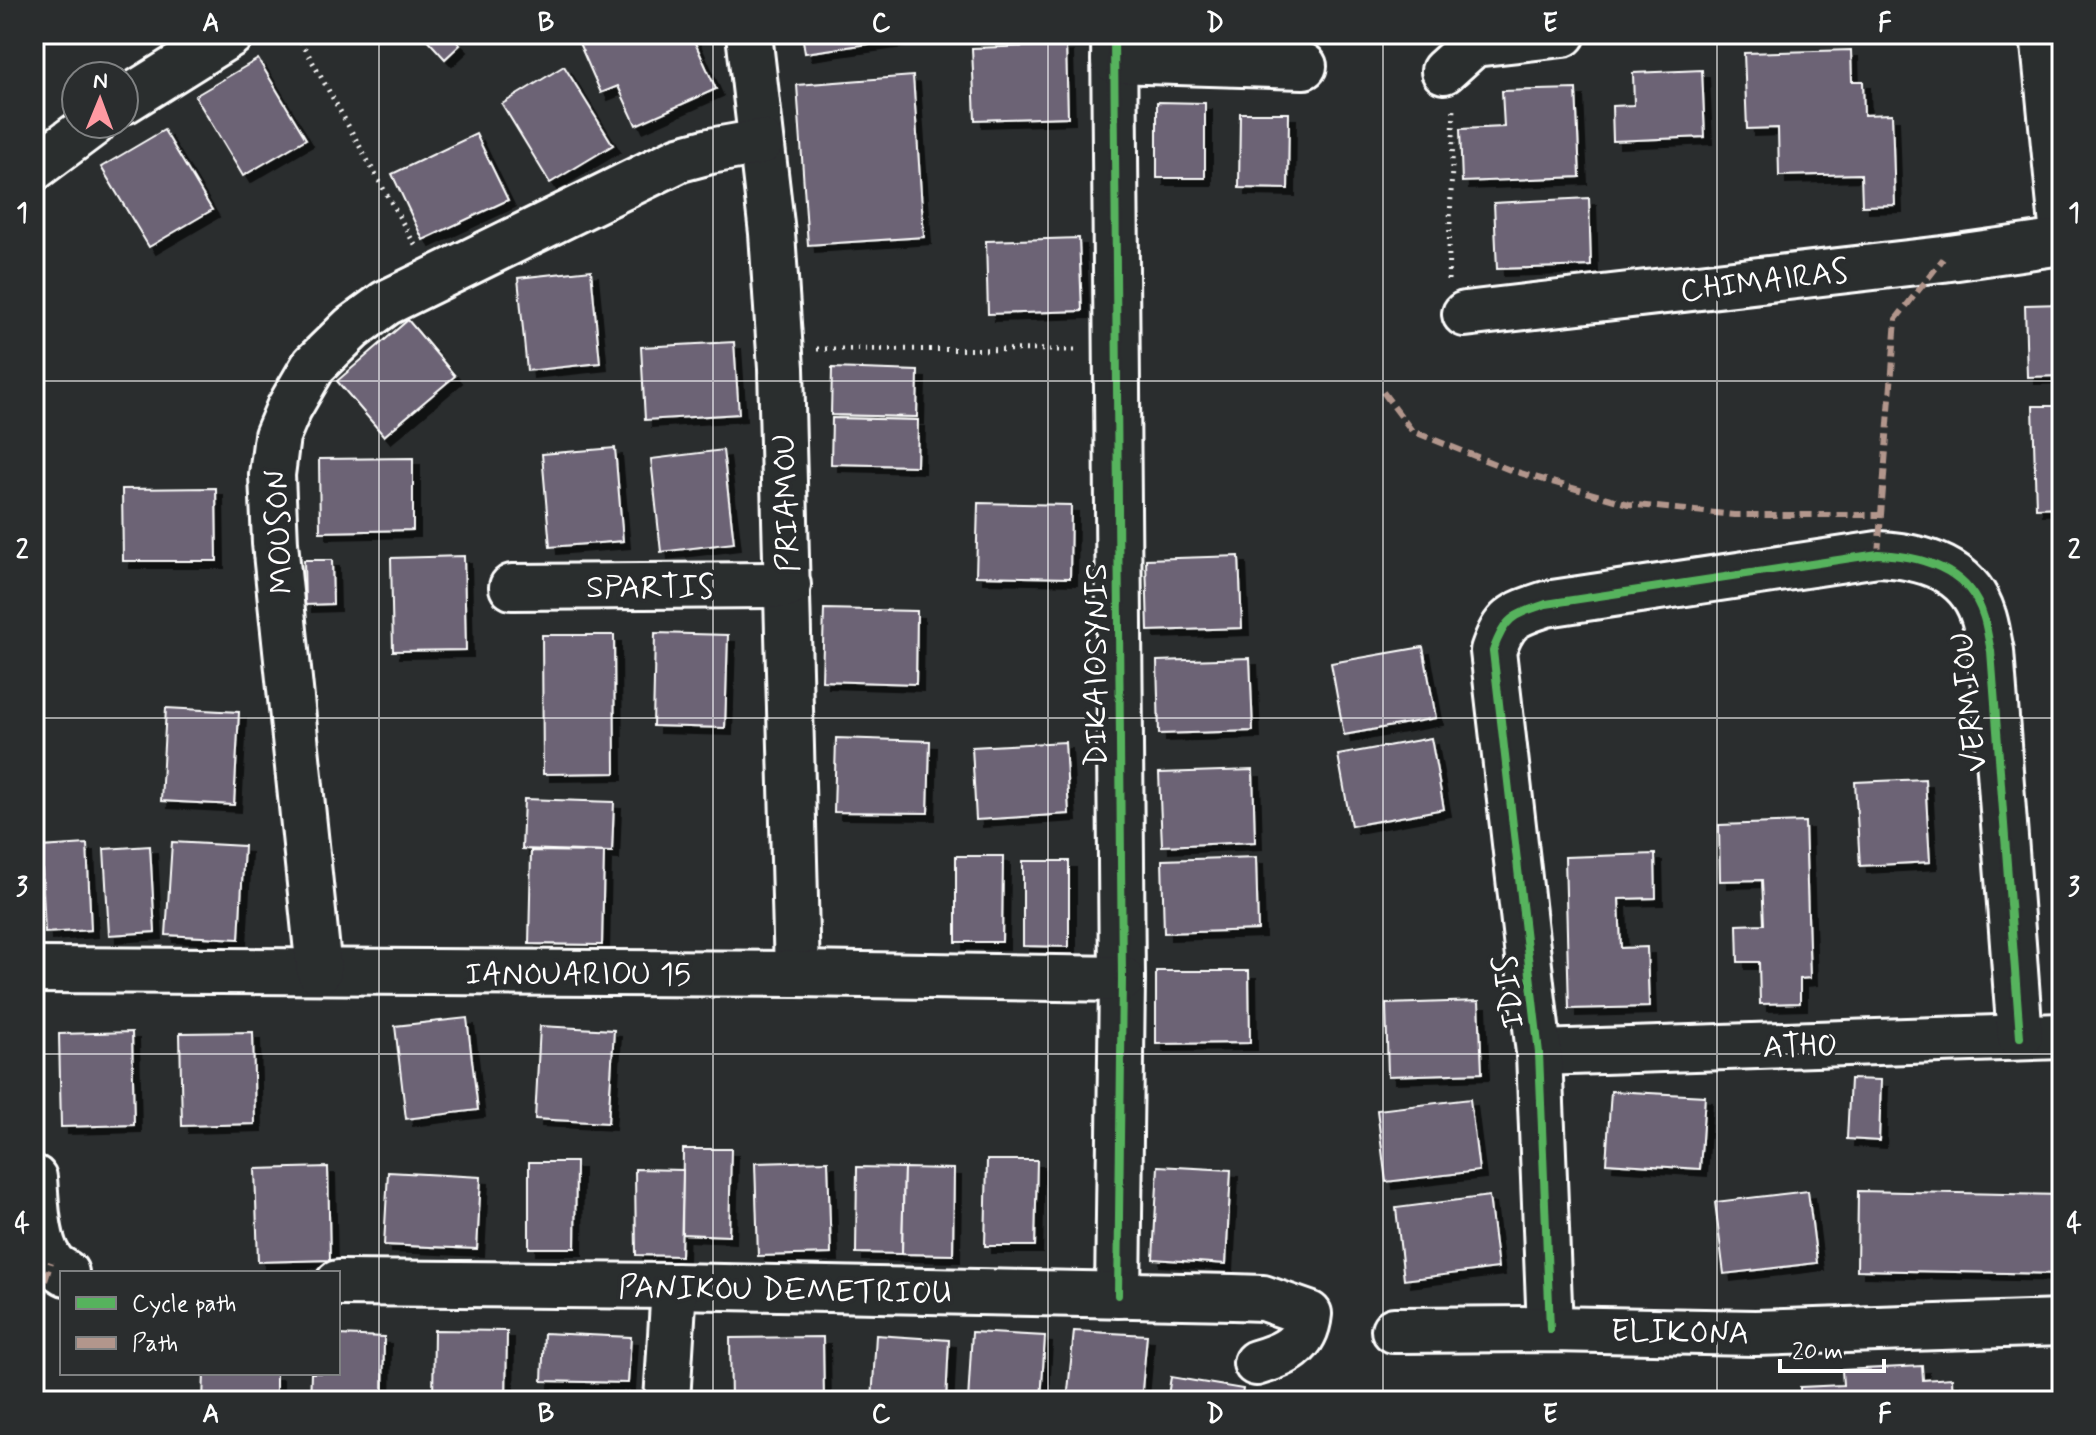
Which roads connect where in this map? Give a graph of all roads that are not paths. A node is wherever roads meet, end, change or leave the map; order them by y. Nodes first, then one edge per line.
1 (231, 34) edge
2 (749, 34) edge
3 (1563, 34) edge
4 (2043, 34) edge
5 (1114, 47) edge
6 (1304, 66) dead end
7 (1444, 71) road end
8 (140, 91) edge
9 (72, 140) edge
10 (761, 142) junction
11 (34, 168) edge
12 (2062, 226) edge
13 (2062, 242) edge
14 (1465, 314) road end
15 (788, 585) junction
16 (512, 587) dead end
17 (1493, 651) joint
18 (34, 970) edge
19 (319, 971) junction
20 (797, 974) junction
21 (1122, 979) junction
22 (2041, 1037) edge
23 (1539, 1053) junction
24 (34, 1178) edge
25 (63, 1271) edge
26 (340, 1283) edge
27 (674, 1286) junction
28 (1118, 1295) junction
29 (2062, 1323) edge
30 (1550, 1329) junction
31 (1394, 1330) dead end
32 (1256, 1363) dead end
33 (667, 1401) edge

1 - 8 street
2 - 10 street, PRIAMOU
3 - 7 street
4 - 12 street
5 - 6 street
5 - 21 street, DIKAIOSYNIS
9 - 11 street
10 - 15 street, PRIAMOU
10 - 19 street, MOUSON
13 - 14 street, CHIMAIRAS
15 - 16 street, SPARTIS
15 - 20 street, PRIAMOU
17 - 22 street, VERMIOU
17 - 23 street, IDIS
18 - 19 street, IANOUARIOU 15
19 - 20 street, IANOUARIOU 15
20 - 21 street, IANOUARIOU 15
21 - 28 street, DIKAIOSYNIS
22 - 23 street, ATHO
23 - 30 street, IDIS
24 - 25 street
26 - 27 street, PANIKOU DEMETRIOU
27 - 28 street, PANIKOU DEMETRIOU
27 - 33 street
28 - 32 street, PANIKOU DEMETRIOU
29 - 30 street, ELIKONA
30 - 31 street, ELIKONA

